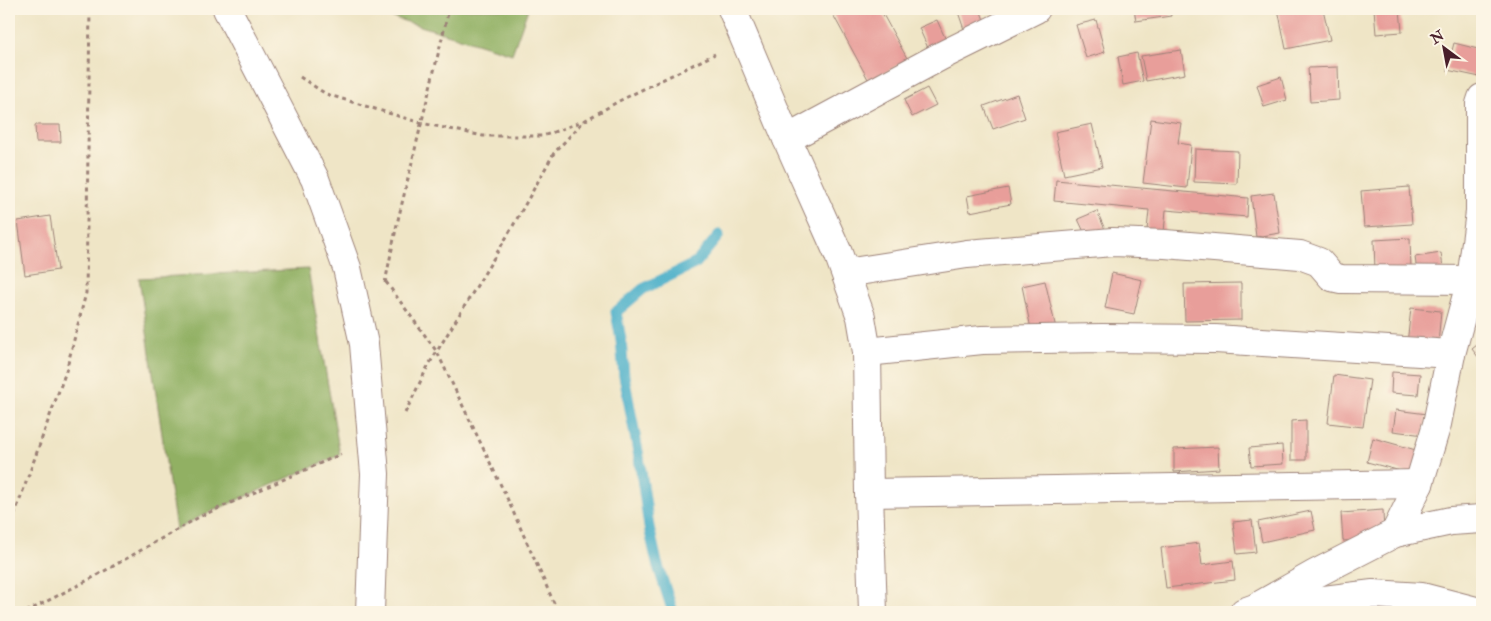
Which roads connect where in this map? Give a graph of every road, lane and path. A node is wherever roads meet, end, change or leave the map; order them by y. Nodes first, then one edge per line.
1 (90, 9) edge
2 (227, 9) edge
3 (449, 9) edge
4 (732, 9) edge
5 (1036, 9) edge
6 (745, 39) junction
7 (295, 74) dead end
8 (1482, 98) edge
9 (584, 121) junction
10 (421, 123) junction
11 (787, 139) junction
12 (846, 272) junction
13 (380, 274) dead end
14 (1471, 280) junction
15 (386, 282) junction
16 (382, 290) dead end
17 (437, 352) junction
18 (867, 352) junction
19 (1451, 354) junction
20 (403, 416) dead end
21 (372, 442) junction
22 (1419, 484) junction
23 (869, 493) junction
24 (1482, 519) edge
25 (9, 530) edge
26 (1395, 533) junction
27 (1249, 610) edge
28 (26, 612) edge
29 (370, 612) edge
30 (558, 612) edge
31 (874, 612) edge
32 (1480, 612) edge

1 - 25 path
2 - 21 street
3 - 10 path
4 - 6 street
5 - 11 street
6 - 9 path
6 - 11 street
7 - 10 path
8 - 14 street
9 - 10 path
9 - 17 path
10 - 15 path
11 - 12 street
12 - 14 street
12 - 18 street
13 - 15 path
14 - 19 street
15 - 16 path
15 - 17 path
17 - 20 path
17 - 30 path
18 - 19 street
18 - 23 street
19 - 22 street
21 - 28 path
21 - 29 street
22 - 23 street
22 - 26 street
23 - 31 street
24 - 26 street
26 - 27 street
27 - 32 street

